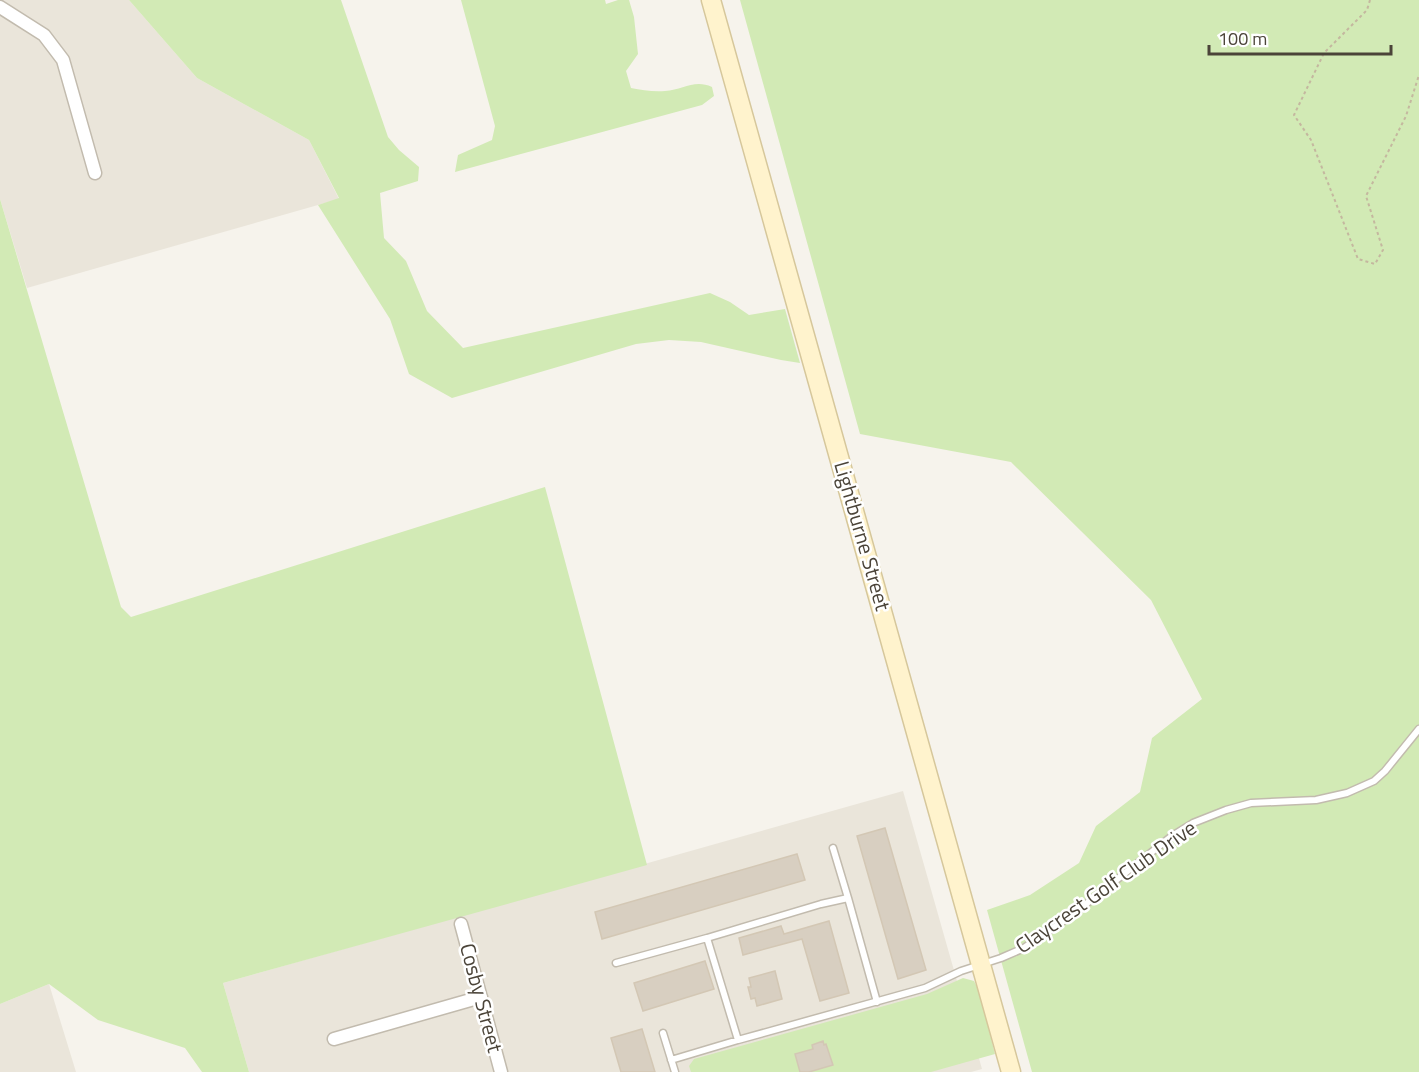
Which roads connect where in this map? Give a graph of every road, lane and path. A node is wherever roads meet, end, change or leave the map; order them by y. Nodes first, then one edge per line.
1 (711, 0) edge
2 (1370, 0) edge
3 (0, 8) edge
4 (1419, 75) edge
5 (95, 173) dead end
6 (1419, 729) edge
7 (833, 848) dead end
8 (848, 898) junction
9 (460, 924) dead end
10 (707, 938) junction
11 (616, 963) dead end
12 (981, 965) junction
13 (480, 997) junction
14 (876, 1002) junction
15 (663, 1033) dead end
16 (334, 1040) dead end
17 (738, 1040) junction
18 (671, 1060) junction
19 (501, 1072) edge
20 (675, 1072) edge
21 (1011, 1072) edge

1 - 12 main road, Lightburne Street
2 - 4 path
3 - 5 street
6 - 12 lane, Claycrest Golf Club Drive
7 - 8 lane
8 - 10 lane
8 - 14 lane
9 - 13 street, Cosby Street
10 - 11 lane
10 - 17 lane
12 - 14 lane, Claycrest Golf Club Drive
12 - 21 main road, Lightburne Street
13 - 16 street
13 - 19 street, Cosby Street
14 - 17 lane, Claycrest Golf Club Drive
15 - 18 lane
17 - 18 lane, Claycrest Golf Club Drive
18 - 20 lane

